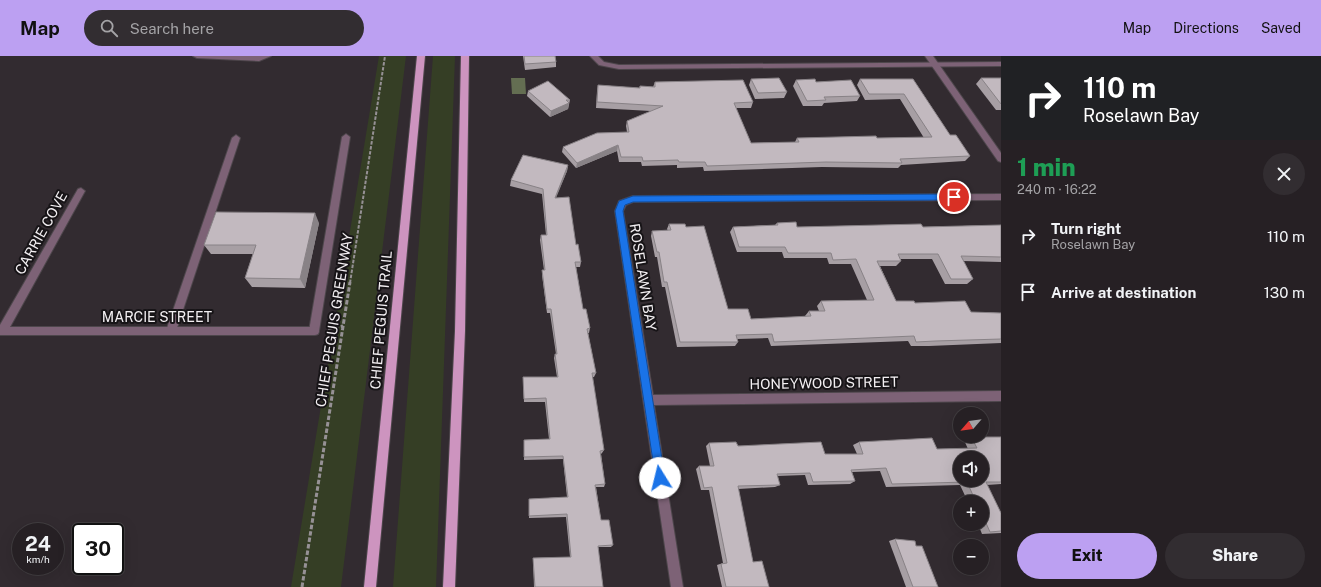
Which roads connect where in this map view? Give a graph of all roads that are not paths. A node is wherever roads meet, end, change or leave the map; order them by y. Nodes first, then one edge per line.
1 (197, 56) edge
2 (267, 56) edge
3 (421, 56) edge
4 (465, 56) edge
5 (594, 56) edge
6 (929, 56) edge
7 (1001, 64) edge
8 (935, 65) junction
9 (346, 137) dead end
10 (236, 138) dead end
11 (1001, 159) edge
12 (81, 191) dead end
13 (1001, 196) edge
14 (1, 331) edge
15 (171, 331) junction
16 (1001, 396) edge
17 (648, 400) junction
18 (370, 587) edge
19 (449, 587) edge
20 (677, 587) edge

1 - 2 street
3 - 18 main road, CHIEF PEGUIS TRAIL
4 - 19 main road
5 - 8 street
6 - 8 street
7 - 8 street
8 - 11 street
9 - 15 street, MARCIE STREET
10 - 15 street
12 - 14 street, CARRIE COVE
13 - 17 street, ROSELAWN BAY
14 - 15 street, MARCIE STREET
16 - 17 street, HONEYWOOD STREET
17 - 20 street, ROSELAWN BAY

